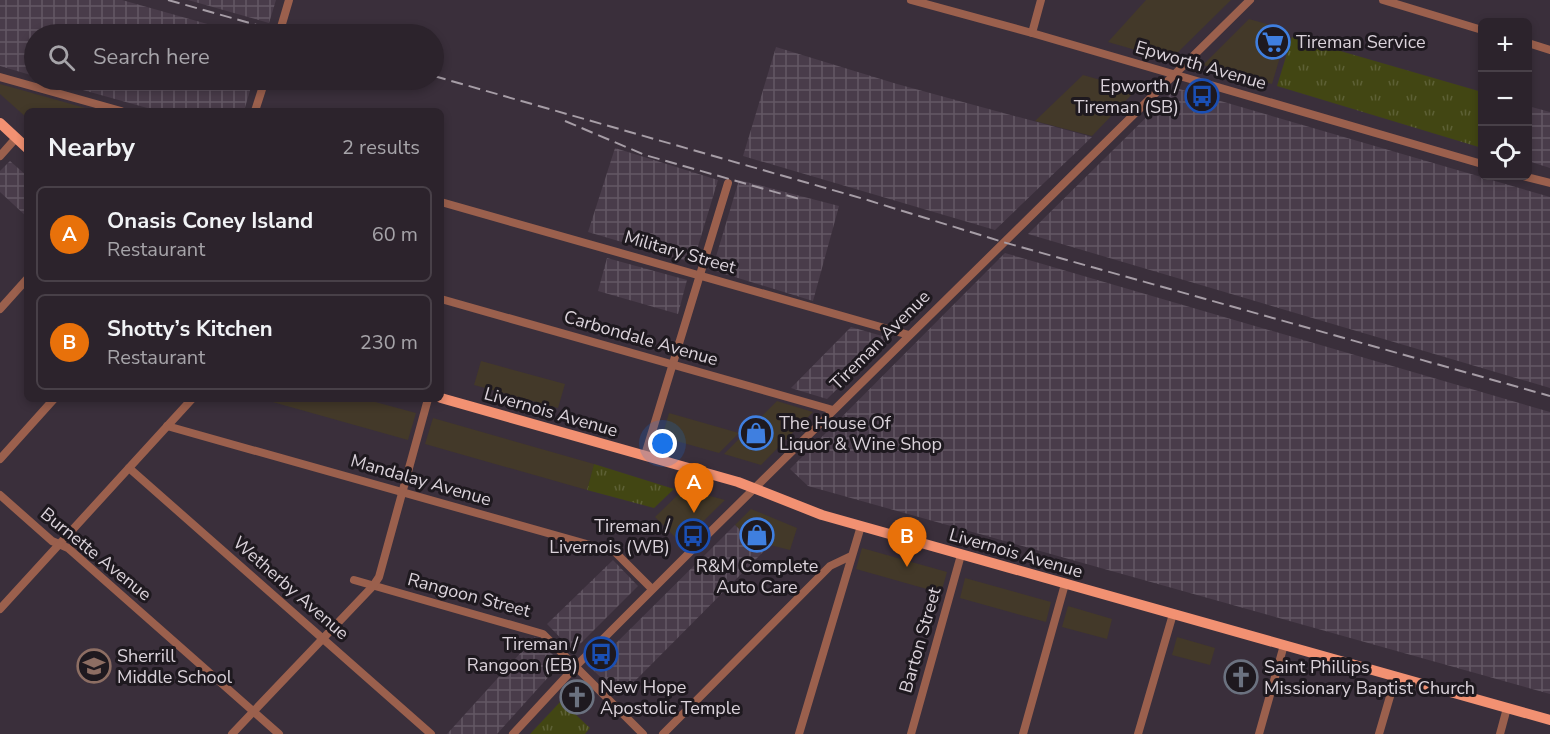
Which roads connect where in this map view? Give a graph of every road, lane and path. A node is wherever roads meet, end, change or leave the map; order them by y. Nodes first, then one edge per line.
1 (289, 0) edge
2 (911, 0) edge
3 (1041, 0) edge
4 (1250, 0) edge
5 (1383, 0) edge
6 (282, 24) edge
7 (1478, 29) edge
8 (1032, 33) junction
9 (1532, 45) edge
10 (1550, 50) edge
11 (1174, 74) junction
12 (0, 77) edge
13 (24, 84) edge
14 (46, 90) edge
15 (262, 90) edge
16 (110, 108) edge
17 (256, 108) edge
18 (0, 123) edge
19 (16, 138) junction
20 (24, 145) edge
21 (0, 156) edge
22 (1478, 163) edge
23 (1532, 178) edge
24 (728, 183) dead end
25 (1550, 183) edge
26 (444, 203) edge
27 (699, 275) junction
28 (24, 282) edge
29 (444, 300) edge
30 (0, 309) edge
31 (909, 335) junction
32 (672, 364) junction
33 (444, 399) edge
34 (51, 402) edge
35 (189, 402) edge
36 (427, 402) edge
37 (833, 410) junction
38 (167, 426) junction
39 (645, 455) junction
40 (0, 459) edge
41 (129, 468) junction
42 (754, 488) junction
43 (402, 492) junction
44 (0, 495) edge
45 (861, 526) junction
46 (59, 544) junction
47 (961, 555) junction
48 (851, 556) junction
49 (354, 580) dead end
50 (1065, 584) junction
51 (373, 586) junction
52 (652, 589) junction
53 (0, 609) edge
54 (1173, 614) junction
55 (323, 638) junction
56 (1284, 645) junction
57 (575, 667) junction
58 (1396, 676) junction
59 (1507, 708) junction
60 (253, 711) junction
61 (1550, 720) edge
62 (232, 734) edge
63 (279, 734) edge
64 (431, 734) edge
65 (513, 734) edge
66 (644, 734) edge
67 (663, 734) edge
68 (800, 734) edge
69 (911, 734) edge
70 (1023, 734) edge
71 (1138, 734) edge
72 (1259, 734) edge
73 (1379, 734) edge
74 (1500, 734) edge

1 - 6 street
2 - 8 street, Epworth Avenue
3 - 8 street
4 - 11 street, Tireman Avenue
5 - 7 street
8 - 11 street, Epworth Avenue
9 - 10 street
11 - 22 street, Epworth Avenue
11 - 31 street, Tireman Avenue
12 - 13 street
14 - 16 street
15 - 17 street
18 - 19 main road
19 - 20 main road
19 - 21 street
23 - 25 street
24 - 27 street
26 - 27 street, Military Street
27 - 31 street, Military Street
27 - 32 street
28 - 30 street
29 - 32 street, Carbondale Avenue
31 - 37 street, Tireman Avenue
32 - 37 street, Carbondale Avenue
32 - 39 street
33 - 39 main road, Livernois Avenue
34 - 40 street
35 - 38 street
36 - 43 street
37 - 42 street, Tireman Avenue
38 - 41 street
38 - 43 street, Mandalay Avenue
39 - 42 main road, Livernois Avenue
41 - 46 street
41 - 55 street, Wetherby Avenue
42 - 45 main road, Livernois Avenue
42 - 52 street, Tireman Avenue
43 - 51 street
43 - 52 street, Mandalay Avenue
44 - 46 street, Burnette Avenue
45 - 47 main road, Livernois Avenue
45 - 48 street
46 - 53 street
46 - 60 street, Burnette Avenue
47 - 50 main road, Livernois Avenue
47 - 69 street, Barton Street
48 - 67 street
48 - 68 street
49 - 51 street, Rangoon Street
50 - 54 main road, Livernois Avenue
50 - 70 street
51 - 55 street
51 - 57 street, Rangoon Street
52 - 57 street, Tireman Avenue
54 - 56 main road, Livernois Avenue
54 - 71 street
55 - 60 street
55 - 64 street, Wetherby Avenue
56 - 58 main road, Livernois Avenue
56 - 72 street
57 - 65 street, Tireman Avenue
57 - 66 street, Rangoon Street
58 - 59 main road, Livernois Avenue
58 - 73 street
59 - 61 main road, Livernois Avenue
59 - 74 street
60 - 62 street
60 - 63 street, Burnette Avenue

